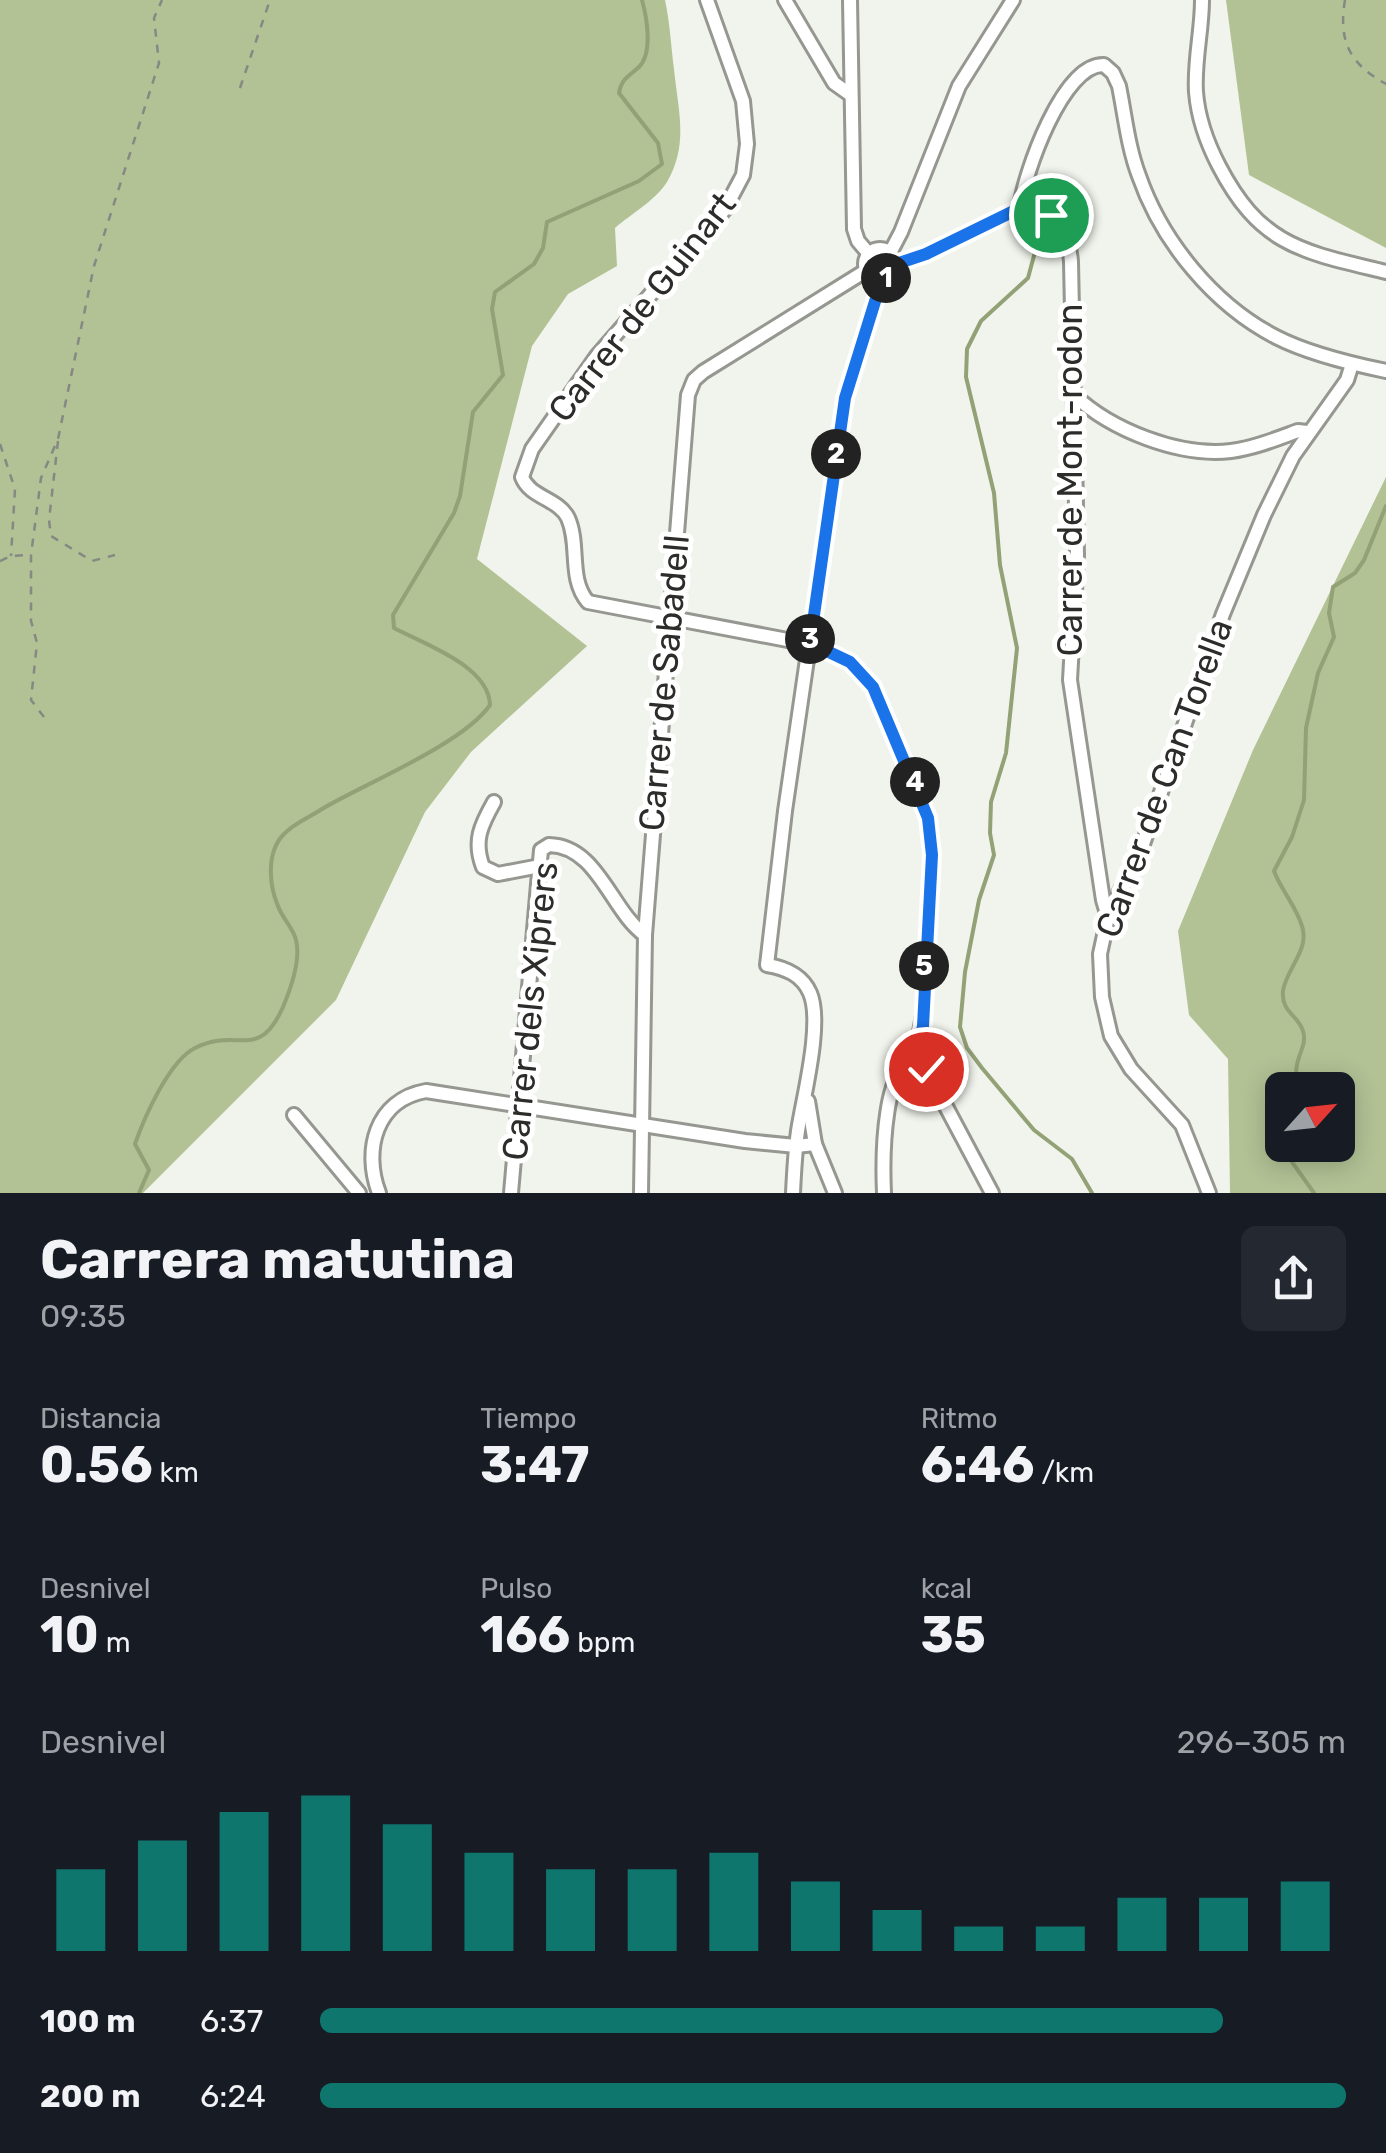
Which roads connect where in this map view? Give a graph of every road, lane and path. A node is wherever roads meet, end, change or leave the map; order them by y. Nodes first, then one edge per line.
1 (162, 0) edge
2 (270, 0) edge
3 (707, 0) edge
4 (786, 0) edge
5 (850, 0) edge
6 (1013, 0) edge
7 (1202, 0) edge
8 (1345, 0) edge
9 (1386, 84) edge
10 (240, 88) dead end
11 (851, 95) junction
12 (1020, 208) junction
13 (869, 254) junction
14 (893, 258) junction
15 (867, 270) junction
16 (1386, 272) edge
17 (882, 279) junction
18 (1352, 364) junction
19 (1386, 372) edge
20 (1074, 394) junction
21 (1307, 432) junction
22 (58, 440) junction
23 (0, 444) edge
24 (115, 554) dead end
25 (31, 555) junction
26 (11, 556) junction
27 (0, 562) edge
28 (670, 617) junction
29 (810, 643) junction
30 (44, 717) dead end
31 (494, 802) dead end
32 (540, 866) junction
33 (1108, 917) junction
34 (645, 935) junction
35 (914, 1065) junction
36 (807, 1094) junction
37 (519, 1106) junction
38 (294, 1115) dead end
39 (642, 1125) junction
40 (816, 1144) junction
41 (796, 1146) junction
42 (360, 1193) edge
43 (379, 1193) edge
44 (511, 1193) edge
45 (641, 1193) edge
46 (792, 1193) edge
47 (835, 1193) edge
48 (884, 1193) edge
49 (992, 1193) edge
50 (1209, 1193) edge

1 - 22 path
2 - 10 path
3 - 28 street, Carrer de Guinart
4 - 11 street
5 - 11 street
6 - 14 street
7 - 16 street
8 - 9 path
11 - 13 street
12 - 14 street
12 - 18 street
12 - 20 street, Carrer de Mont-rodon
13 - 14 street
13 - 15 street
14 - 17 street
15 - 17 street
15 - 28 street, Carrer de Sabadell
17 - 29 street
18 - 19 street
18 - 21 street, Carrer de Can Torella
20 - 21 street
20 - 33 street, Carrer de Mont-rodon
21 - 33 street, Carrer de Can Torella
22 - 24 path
22 - 25 path
23 - 26 path
25 - 26 path
25 - 30 path
26 - 27 path
28 - 29 street, Carrer de Guinart
28 - 34 street, Carrer de Sabadell
29 - 35 street, Carrer de Guinart
29 - 36 street
31 - 32 street
32 - 34 street, Carrer dels Xiprers
32 - 37 street, Carrer dels Xiprers
33 - 50 street, Carrer de Can Torella
34 - 39 street, Carrer de Sabadell
35 - 48 street
35 - 49 street
36 - 40 street
36 - 41 street
37 - 39 street
37 - 43 street
37 - 44 street, Carrer dels Xiprers
38 - 42 street
39 - 41 street
39 - 45 street, Carrer de Sabadell
40 - 41 street
40 - 47 street
41 - 46 street

